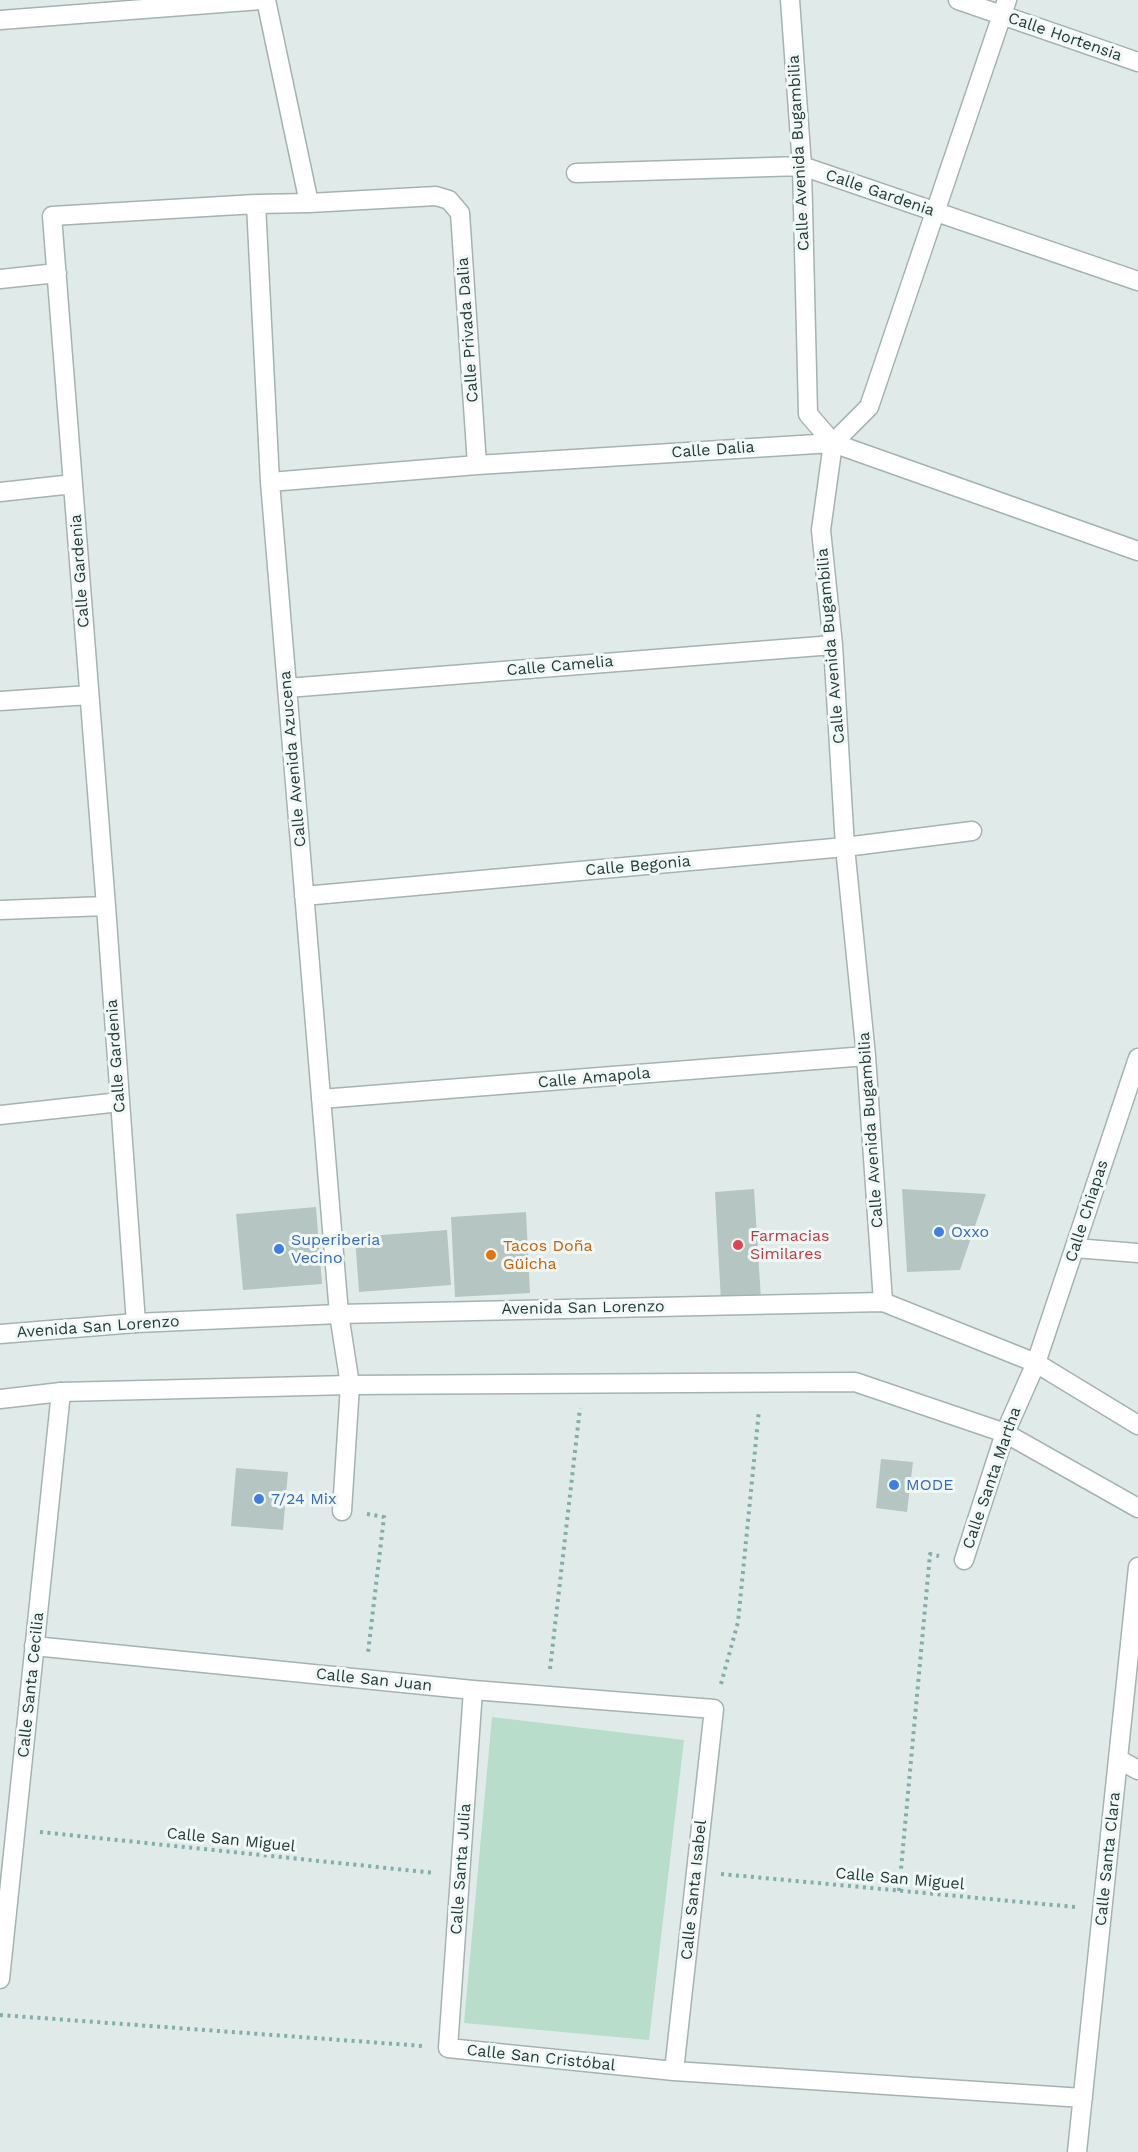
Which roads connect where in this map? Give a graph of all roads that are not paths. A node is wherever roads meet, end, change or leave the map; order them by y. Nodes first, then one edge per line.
1 (261, 0) edge
2 (266, 0) edge
3 (790, 0) edge
4 (958, 0) edge
5 (1004, 7) edge
6 (0, 20) edge
7 (1138, 63) edge
8 (802, 166) junction
9 (576, 173) dead end
10 (449, 200) joint
11 (309, 203) junction
12 (256, 204) junction
13 (936, 212) junction
14 (57, 273) junction
15 (0, 279) edge
16 (1138, 281) edge
17 (833, 442) junction
18 (477, 465) junction
19 (270, 482) junction
20 (73, 484) junction
21 (0, 492) edge
22 (1138, 551) edge
23 (834, 645) junction
24 (287, 688) junction
25 (89, 695) junction
26 (0, 701) edge
27 (972, 831) dead end
28 (845, 847) junction
29 (304, 896) junction
30 (106, 906) junction
31 (0, 910) edge
32 (866, 1056) junction
33 (1138, 1058) edge
34 (321, 1100) junction
35 (120, 1102) junction
36 (0, 1115) edge
37 (1075, 1248) junction
38 (1138, 1253) edge
39 (883, 1302) junction
40 (339, 1314) junction
41 (136, 1323) junction
42 (0, 1334) edge
43 (1036, 1363) junction
44 (350, 1385) junction
45 (61, 1392) junction
46 (0, 1399) edge
47 (1138, 1425) edge
48 (1005, 1433) junction
49 (1138, 1508) edge
50 (342, 1511) road end
51 (963, 1560) road end
52 (1138, 1567) edge
53 (34, 1646) junction
54 (473, 1690) junction
55 (714, 1709) joint
56 (1118, 1759) junction
57 (1138, 1770) edge
58 (0, 1979) edge
59 (448, 2048) joint
60 (674, 2071) junction
61 (1083, 2098) junction
62 (1077, 2152) edge

1 - 6 street
2 - 11 street
3 - 8 street, Calle Avenida Bugambilia
4 - 5 street, Calle Hortensia
5 - 7 street, Calle Hortensia
5 - 13 street
8 - 9 street, Calle Gardenia
8 - 13 street, Calle Gardenia
8 - 17 street, Calle Avenida Bugambilia
10 - 11 street, Calle Gardenia
10 - 18 street, Calle Privada Dalia
11 - 12 street, Calle Gardenia
12 - 14 street, Calle Gardenia
12 - 19 street, Calle Avenida Azucena
13 - 16 street, Calle Gardenia
13 - 17 street
14 - 15 street
14 - 20 street, Calle Gardenia
17 - 18 street, Calle Dalia
17 - 22 street, Calle Dalia
17 - 23 street, Calle Avenida Bugambilia
18 - 19 street, Calle Dalia
19 - 24 street, Calle Avenida Azucena
20 - 21 street
20 - 25 street, Calle Gardenia
23 - 24 street, Calle Camelia
23 - 28 street, Calle Avenida Bugambilia
24 - 29 street, Calle Avenida Azucena
25 - 26 street
25 - 30 street, Calle Gardenia
27 - 28 street, Calle Begonia
28 - 29 street, Calle Begonia
28 - 32 street, Calle Avenida Bugambilia
29 - 34 street, Calle Avenida Azucena
30 - 31 street
30 - 35 street, Calle Gardenia
32 - 34 street, Calle Amapola
32 - 39 street, Calle Avenida Bugambilia
33 - 37 street, Calle Chiapas
34 - 40 street, Calle Avenida Azucena
35 - 36 street
35 - 41 street, Calle Gardenia
37 - 38 street
37 - 43 street, Calle Chiapas
39 - 40 street, Avenida San Lorenzo
39 - 43 street, Avenida San Lorenzo
40 - 41 street, Avenida San Lorenzo
40 - 44 street, Calle Avenida Azucena
41 - 42 street, Avenida San Lorenzo
43 - 47 street, Avenida San Lorenzo
43 - 48 street, Calle Santa Martha
44 - 45 street
44 - 48 street
44 - 50 street, Calle Avenida Azucena
45 - 46 street
45 - 53 street, Calle Santa Cecilia
48 - 49 street
48 - 51 street, Calle Santa Martha
52 - 56 street, Calle Santa Clara
53 - 54 street, Calle San Juan
53 - 58 street, Calle Santa Cecilia
54 - 55 street, Calle San Juan
54 - 59 street, Calle Santa Julia
55 - 60 street, Calle Santa Isabel
56 - 57 street
56 - 61 street, Calle Santa Clara
59 - 60 street, Calle San Cristóbal
60 - 61 street, Calle San Cristóbal
61 - 62 street, Calle Santa Clara

